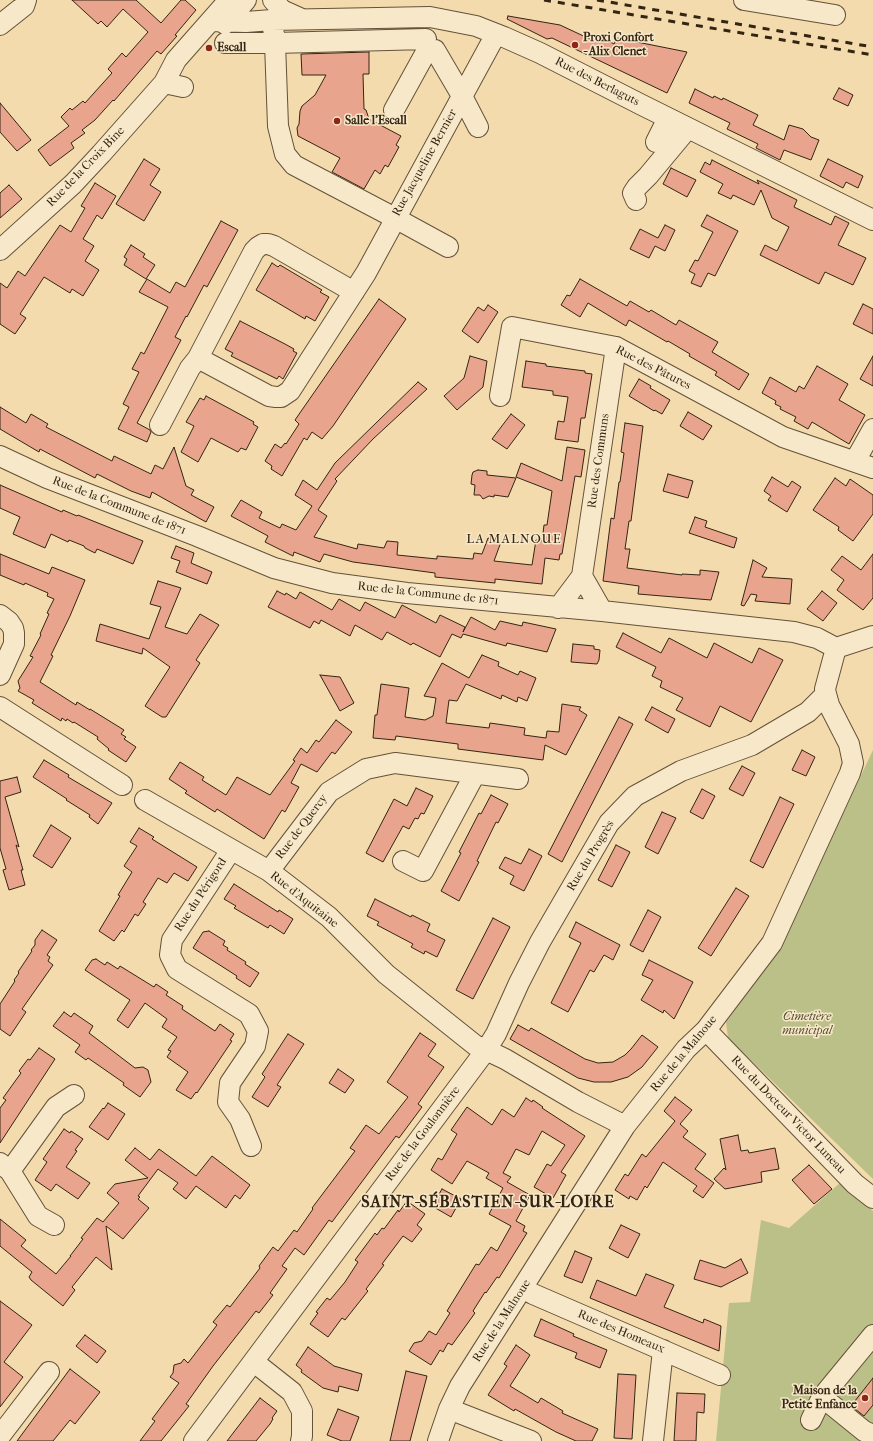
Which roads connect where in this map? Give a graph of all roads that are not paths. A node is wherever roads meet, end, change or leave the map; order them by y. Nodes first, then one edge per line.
1 (26, 0) edge
2 (229, 0) edge
3 (246, 0) edge
4 (273, 0) edge
5 (744, 0) edge
6 (835, 15) dead end
7 (302, 19) junction
8 (272, 20) junction
9 (219, 22) junction
10 (0, 25) edge
11 (496, 34) junction
12 (226, 43) dead end
13 (275, 43) junction
14 (429, 47) junction
15 (462, 96) junction
16 (394, 110) dead end
17 (668, 118) junction
18 (478, 126) dead end
19 (688, 128) junction
20 (656, 142) dead end
21 (636, 200) dead end
22 (395, 218) junction
23 (873, 220) edge
24 (448, 247) dead end
25 (0, 250) edge
26 (354, 292) junction
27 (616, 347) junction
28 (198, 358) junction
29 (500, 396) dead end
30 (160, 425) dead end
31 (873, 429) edge
32 (0, 456) edge
33 (864, 464) edge
34 (582, 576) junction
35 (558, 608) junction
36 (602, 611) junction
37 (0, 615) edge
38 (873, 635) edge
39 (836, 648) junction
40 (0, 675) edge
41 (826, 694) junction
42 (0, 707) edge
43 (476, 774) junction
44 (518, 779) dead end
45 (122, 785) dead end
46 (145, 800) dead end
47 (231, 850) junction
48 (403, 861) dead end
49 (268, 871) junction
50 (706, 1030) junction
51 (486, 1050) junction
52 (74, 1095) dead end
53 (625, 1126) junction
54 (251, 1146) dead end
55 (5, 1167) edge
56 (873, 1198) edge
57 (54, 1225) dead end
58 (523, 1288) junction
59 (873, 1335) edge
60 (663, 1350) junction
61 (254, 1362) junction
62 (49, 1372) dead end
63 (720, 1375) dead end
64 (822, 1397) junction
65 (449, 1409) junction
66 (811, 1420) dead end
67 (873, 1435) edge
68 (0, 1436) edge
69 (194, 1441) edge
70 (301, 1441) edge
71 (438, 1441) edge
72 (531, 1441) edge
73 (653, 1441) edge

1 - 10 street
2 - 9 street, Rue de la Croix Bine
3 - 9 street, Rue de la Croix Bine
4 - 7 street, Rue des Berlaguts
5 - 6 street
7 - 8 street, Rue des Berlaguts
7 - 11 street, Rue des Berlaguts
8 - 9 street, Rue des Berlaguts
8 - 13 street
9 - 25 street, Rue de la Croix Bine
11 - 15 street, Rue Jacqueline Bernier
11 - 17 street, Rue des Berlaguts
12 - 13 street
13 - 14 street
13 - 22 street
14 - 15 street
14 - 16 street
15 - 18 street
15 - 22 street, Rue Jacqueline Bernier
17 - 19 street, Rue des Berlaguts
17 - 20 street
19 - 21 street
19 - 23 street, Rue des Berlaguts
22 - 24 street
22 - 26 street, Rue Jacqueline Bernier
26 - 28 street, Rue Jacqueline Bernier
26 - 28 street
27 - 29 street, Rue des Pâtures
27 - 33 street, Rue des Pâtures
27 - 34 street, Rue des Communs
28 - 30 street
31 - 33 street
32 - 35 street, Rue de la Commune de 1871
34 - 35 street, Rue des Communs
34 - 36 street
35 - 36 street, Rue de la Commune de 1871
36 - 39 street, Rue de la Commune de 1871
37 - 40 street
38 - 39 street
39 - 41 street, Rue de la Malnoue
41 - 50 street, Rue de la Malnoue
41 - 51 street, Rue du Progrès
42 - 45 street
43 - 44 street, Rue de Quercy
43 - 48 street
43 - 49 street, Rue de Quercy
46 - 47 street, Rue d'Aquitaine
47 - 49 street, Rue d'Aquitaine
47 - 54 street, Rue du Périgord
49 - 51 street, Rue d'Aquitaine
50 - 53 street, Rue de la Malnoue
50 - 56 street, Rue du Docteur Victor Luneau
51 - 53 street
51 - 61 street, Rue de la Goulonnière
52 - 55 street
53 - 58 street, Rue de la Malnoue
55 - 57 street
58 - 60 street, Rue des Homeaux
58 - 65 street, Rue de la Malnoue
59 - 64 street
60 - 63 street, Rue des Homeaux
60 - 73 street
61 - 69 street, Rue de la Goulonnière
61 - 70 street
62 - 68 street
64 - 66 street
64 - 67 street
65 - 71 street, Rue de la Malnoue
65 - 72 street

